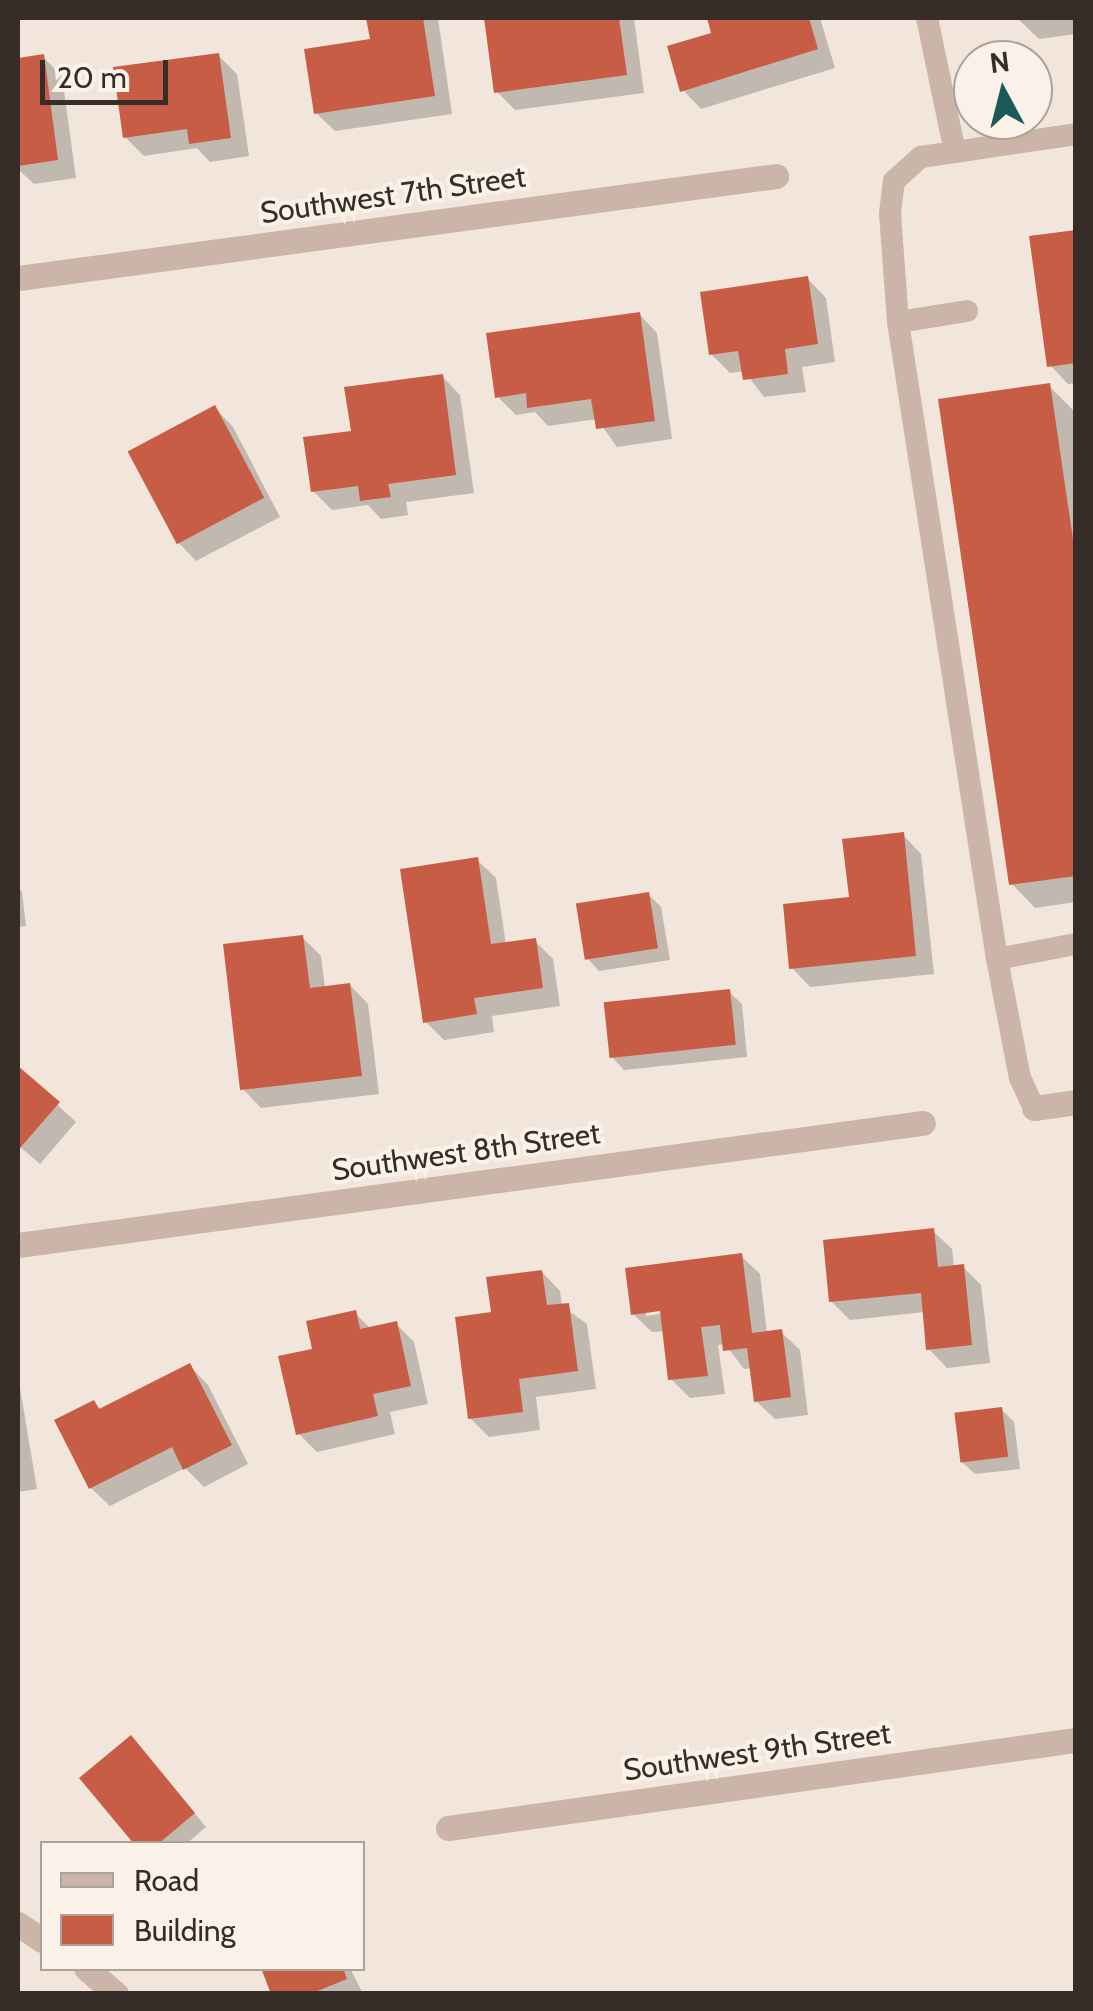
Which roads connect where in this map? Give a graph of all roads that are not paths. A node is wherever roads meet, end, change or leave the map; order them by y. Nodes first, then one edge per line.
1 (927, 18) edge
2 (1076, 134) edge
3 (955, 152) junction
4 (776, 176) dead end
5 (18, 278) edge
6 (968, 311) dead end
7 (898, 322) junction
8 (1076, 944) edge
9 (996, 959) junction
10 (1076, 1102) edge
11 (1034, 1108) joint
12 (922, 1122) dead end
13 (18, 1245) edge
14 (1075, 1745) edge
15 (448, 1828) dead end
16 (18, 1924) edge
17 (40, 1939) edge
18 (89, 1971) edge
19 (116, 1994) edge

1 - 3 lane
2 - 3 lane
3 - 7 lane
4 - 5 street, Southwest 7th Street
6 - 7 lane
7 - 9 lane
8 - 9 lane
9 - 11 lane
10 - 11 street
12 - 13 street, Southwest 8th Street
14 - 15 street, Southwest 9th Street
16 - 17 street
18 - 19 street

